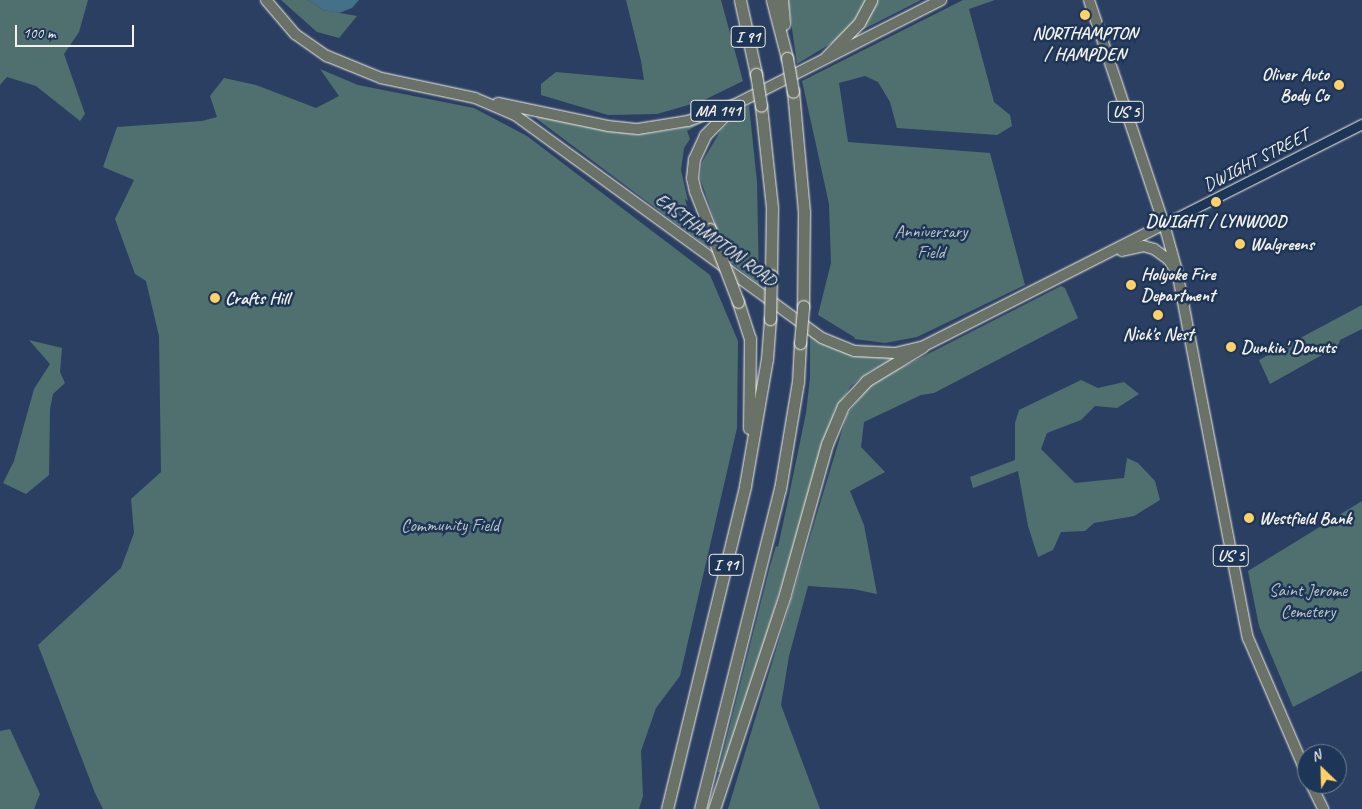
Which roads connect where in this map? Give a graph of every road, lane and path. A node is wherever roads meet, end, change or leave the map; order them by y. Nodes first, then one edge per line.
1 (266, 0) edge
2 (740, 0) edge
3 (772, 0) edge
4 (782, 0) edge
5 (871, 0) edge
6 (942, 0) edge
7 (1089, 0) edge
8 (826, 57) junction
9 (787, 58) junction
10 (475, 98) junction
11 (736, 104) junction
12 (1362, 124) edge
13 (1164, 224) junction
14 (1107, 255) junction
15 (1177, 271) junction
16 (922, 347) junction
17 (745, 486) junction
18 (1297, 752) edge
19 (1316, 794) edge
20 (666, 809) edge
21 (700, 809) edge
22 (714, 809) edge
23 (1323, 809) edge

1 - 10 main road, EASTHAMPTON ROAD / MA 141
2 - 17 highway, I 91, bridge
3 - 9 highway, I 91
4 - 9 highway
5 - 8 highway
6 - 8 main road, MA 141
7 - 13 main road, US 5
8 - 11 main road, MA 141
9 - 21 highway, I 91, bridge
10 - 11 main road, MA 141
10 - 16 main road, EASTHAMPTON ROAD / MA 141
11 - 17 highway, bridge
12 - 13 main road, DWIGHT STREET / MA 141
13 - 14 main road, EASTHAMPTON ROAD / MA 141
13 - 15 main road, US 5
14 - 15 main road
14 - 16 main road, EASTHAMPTON ROAD / MA 141
15 - 18 main road, US 5
16 - 22 highway
17 - 20 highway, I 91
19 - 23 main road

